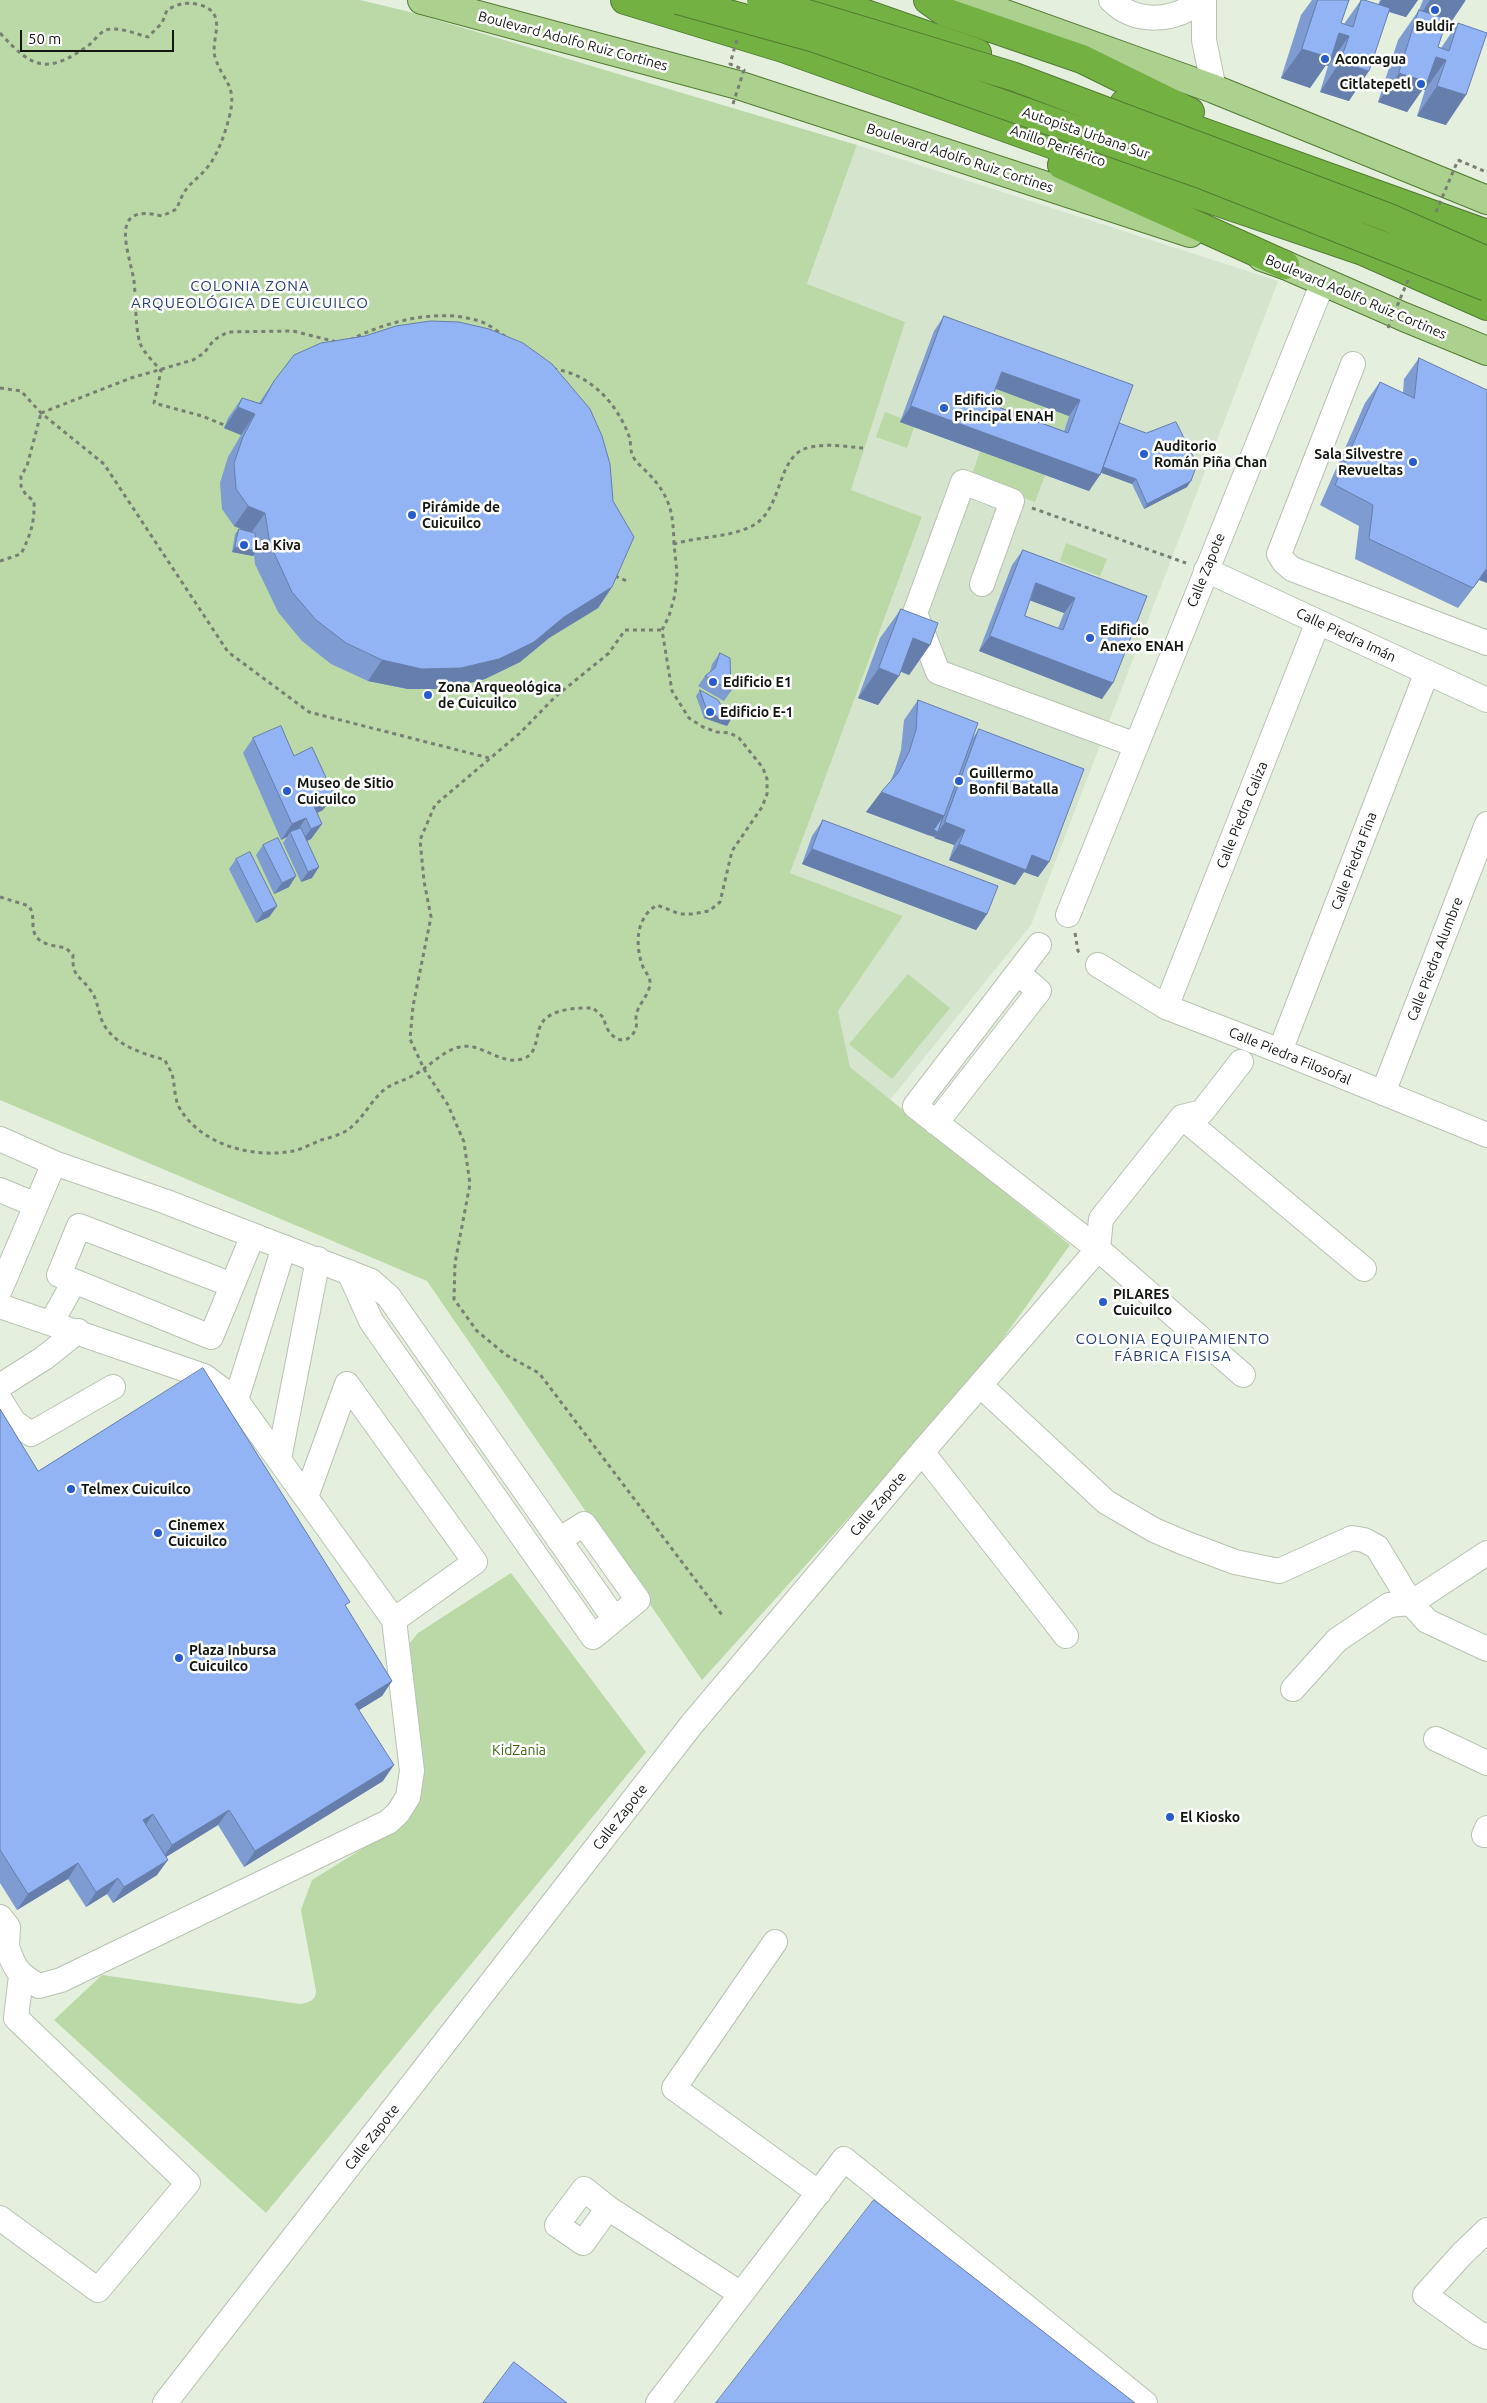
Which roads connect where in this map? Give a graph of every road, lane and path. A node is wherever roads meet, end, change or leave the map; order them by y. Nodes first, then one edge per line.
1 (422, 0) edge
2 (625, 0) edge
3 (678, 0) edge
4 (762, 0) edge
5 (826, 0) edge
6 (928, 0) edge
7 (1111, 0) edge
8 (1202, 0) edge
9 (985, 2) edge
10 (0, 33) edge
11 (738, 37) dead end
12 (878, 82) junction
13 (1214, 89) junction
14 (733, 104) dead end
15 (1458, 160) dead end
16 (1487, 172) edge
17 (1331, 177) junction
18 (1487, 200) edge
19 (1480, 230) edge
20 (1487, 261) edge
21 (1285, 265) junction
22 (1323, 282) junction
23 (1487, 287) edge
24 (1487, 306) edge
25 (512, 340) edge
26 (1487, 351) edge
27 (1354, 364) dead end
28 (547, 368) edge
29 (161, 370) junction
30 (0, 388) edge
31 (42, 413) junction
32 (234, 429) dead end
33 (864, 448) dead end
34 (1033, 508) dead end
35 (674, 544) junction
36 (0, 561) edge
37 (1206, 570) junction
38 (609, 573) edge
39 (627, 581) dead end
40 (982, 584) dead end
41 (1318, 622) junction
42 (662, 630) junction
43 (1487, 642) edge
44 (1427, 672) junction
45 (1487, 700) edge
46 (1136, 745) junction
47 (490, 758) junction
48 (1487, 824) edge
49 (0, 897) edge
50 (1068, 914) dead end
51 (1039, 944) dead end
52 (1098, 965) dead end
53 (1166, 1007) junction
54 (1280, 1050) junction
55 (1241, 1062) dead end
56 (424, 1069) junction
57 (1382, 1094) junction
58 (1182, 1117) junction
59 (1487, 1135) edge
60 (0, 1139) edge
61 (54, 1163) junction
62 (0, 1190) edge
63 (36, 1205) junction
64 (253, 1235) junction
65 (284, 1247) junction
66 (1098, 1249) junction
67 (318, 1259) junction
68 (1364, 1269) dead end
69 (349, 1272) junction
70 (74, 1282) junction
71 (232, 1285) junction
72 (0, 1290) edge
73 (0, 1306) edge
74 (51, 1323) junction
75 (78, 1331) junction
76 (1243, 1375) dead end
77 (980, 1385) junction
78 (0, 1386) edge
79 (112, 1387) dead end
80 (0, 1400) edge
81 (236, 1400) junction
82 (922, 1452) junction
83 (279, 1459) junction
84 (306, 1497) junction
85 (1487, 1553) edge
86 (1411, 1603) junction
87 (722, 1615) dead end
88 (394, 1620) junction
89 (1066, 1636) dead end
90 (1487, 1649) edge
91 (1293, 1689) dead end
92 (1436, 1739) dead end
93 (1487, 1763) edge
94 (0, 1917) edge
95 (775, 1942) dead end
96 (4, 1945) edge
97 (21, 1976) junction
98 (818, 2193) junction
99 (608, 2208) dead end
100 (0, 2218) edge
101 (1487, 2230) edge
102 (741, 2294) junction
103 (1487, 2337) edge
104 (166, 2403) edge
105 (658, 2403) edge
106 (1145, 2403) edge

1 - 21 main road, Boulevard Adolfo Ruiz Cortines
2 - 12 highway, Anillo Periférico
3 - 23 highway, Autopista Urbana Sur, bridge
4 - 20 highway, Autopista Urbana Sur, bridge
5 - 17 highway
6 - 17 highway
7 - 8 street
8 - 13 street
9 - 13 main road
10 - 29 path
11 - 14 path, bridge
12 - 21 highway
12 - 24 highway, Anillo Periférico
13 - 18 main road
15 - 16 path
17 - 19 highway
21 - 22 main road, Boulevard Adolfo Ruiz Cortines
22 - 26 main road, Boulevard Adolfo Ruiz Cortines
22 - 37 street, Calle Zapote
25 - 29 path
27 - 43 street
28 - 35 path
29 - 31 path
29 - 32 path
30 - 31 path
31 - 36 path
31 - 47 path
33 - 35 path
34 - 37 path
35 - 42 path
37 - 41 street, Calle Piedra Imán
37 - 46 street, Calle Zapote
38 - 39 path
40 - 46 street
41 - 44 street, Calle Piedra Imán
41 - 53 street, Calle Piedra Caliza
42 - 47 path
42 - 56 path
44 - 45 street, Calle Piedra Imán
44 - 54 street, Calle Piedra Fina
46 - 50 street, Calle Zapote
47 - 56 path
48 - 57 street, Calle Piedra Alumbre
49 - 56 path
51 - 66 street
52 - 53 street, Calle Piedra Filosofal
53 - 54 street, Calle Piedra Filosofal
54 - 57 street, Calle Piedra Filosofal
55 - 58 street
56 - 87 path
57 - 59 street, Calle Piedra Filosofal
58 - 66 street
58 - 68 street
60 - 61 street
61 - 63 street
61 - 64 street
62 - 63 street
63 - 72 street
64 - 65 street
64 - 71 street
65 - 67 street
65 - 81 street
66 - 76 street
66 - 77 street, Calle Zapote
67 - 69 street
67 - 83 street
69 - 69 street
70 - 71 street
70 - 71 street
70 - 74 street
73 - 74 street
74 - 75 street
75 - 78 street
75 - 81 street
77 - 82 street, Calle Zapote
77 - 86 street
79 - 80 street
81 - 83 street
82 - 89 street
82 - 104 street, Calle Zapote
83 - 84 street
84 - 88 street
84 - 88 street
85 - 86 street
86 - 90 street
86 - 91 street
88 - 97 street
92 - 93 street
94 - 96 street
95 - 98 street
96 - 97 street
97 - 100 street
98 - 102 street
98 - 106 street
99 - 102 street
101 - 103 street
102 - 105 street

